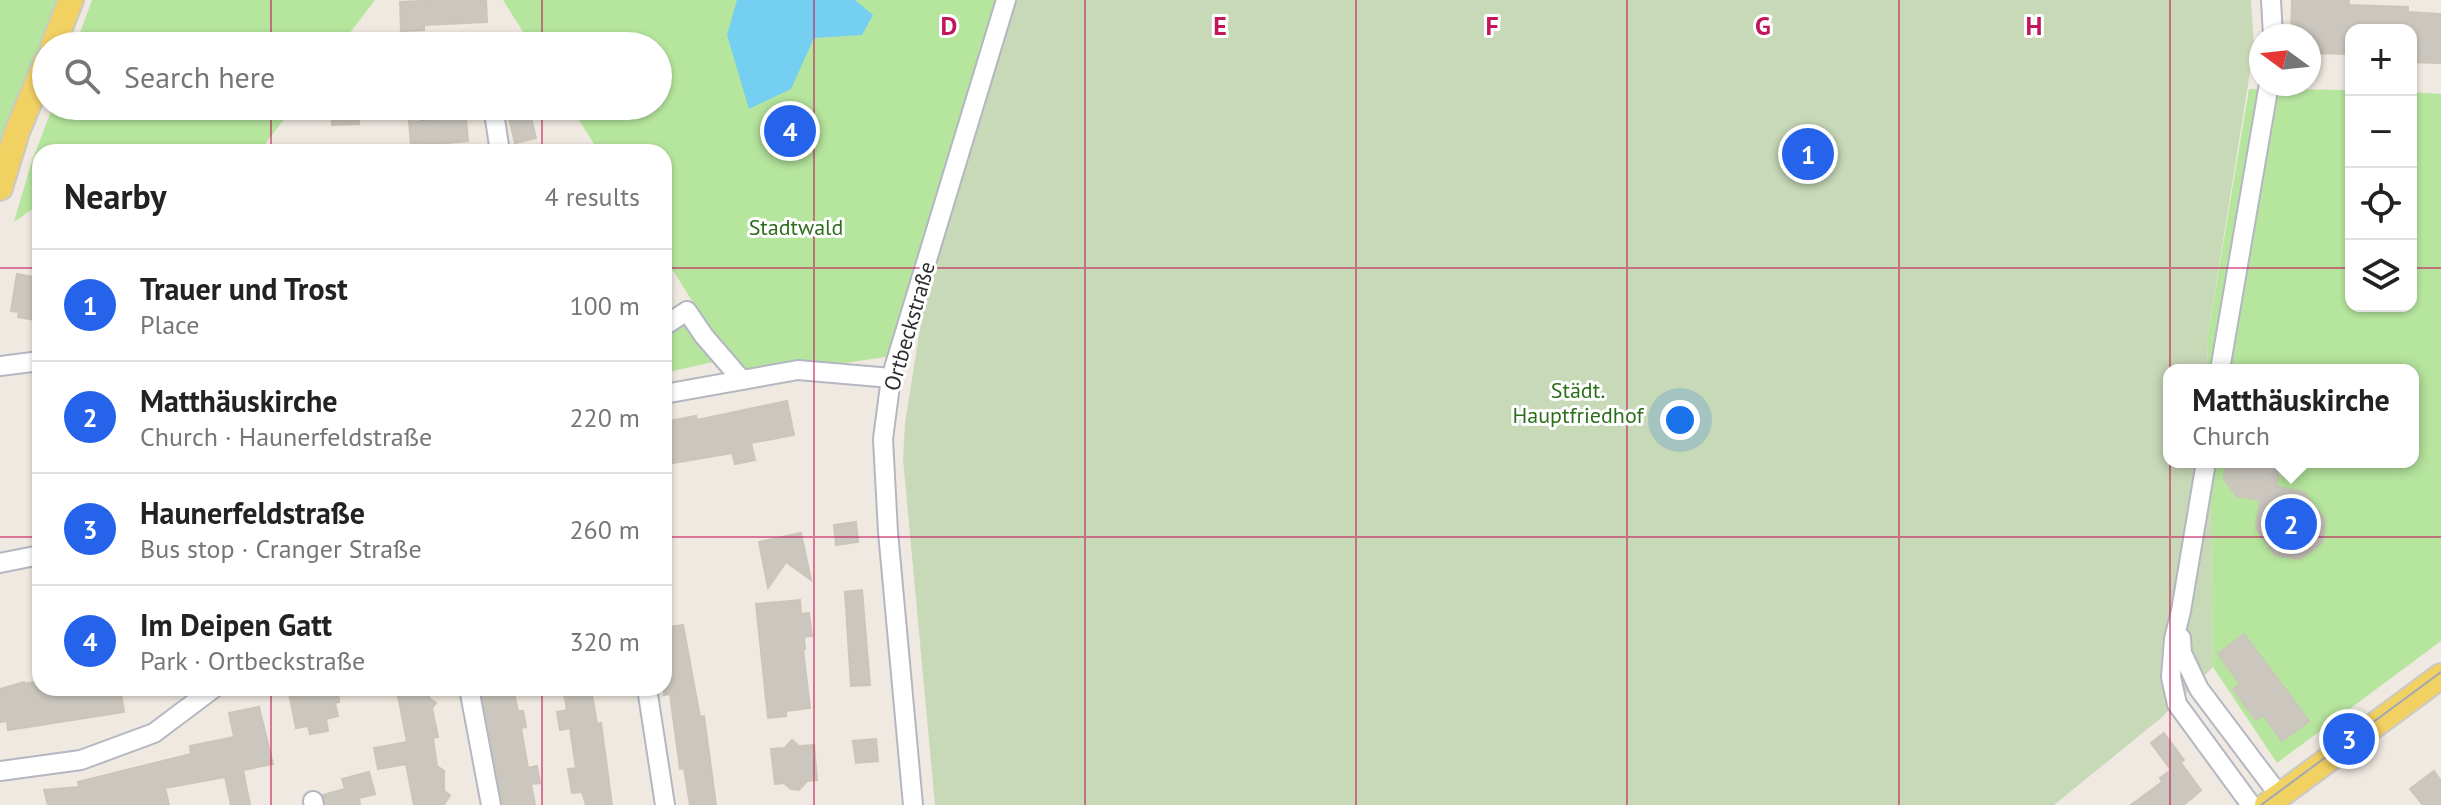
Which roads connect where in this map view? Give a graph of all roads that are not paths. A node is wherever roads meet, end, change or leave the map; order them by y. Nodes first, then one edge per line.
1 (71, 0) edge
2 (1006, 0) edge
3 (2271, 0) edge
4 (2272, 24) edge
5 (58, 32) edge
6 (32, 96) edge
7 (2267, 96) edge
8 (495, 120) edge
9 (499, 144) edge
10 (0, 188) edge
11 (672, 321) edge
12 (32, 362) edge
13 (2221, 364) edge
14 (0, 366) edge
15 (891, 378) junction
16 (741, 379) junction
17 (672, 392) edge
18 (2205, 468) edge
19 (32, 557) edge
20 (0, 563) edge
21 (2181, 611) junction
22 (2441, 676) edge
23 (203, 696) edge
24 (471, 696) edge
25 (648, 696) edge
26 (0, 771) edge
27 (2273, 800) edge
28 (491, 805) edge
29 (665, 805) edge
30 (913, 805) edge
31 (2251, 805) edge

1 - 5 main road
2 - 15 street, Ortbeckstraße
3 - 4 street
6 - 10 main road
7 - 13 street
8 - 9 street
11 - 16 street
12 - 14 street
15 - 16 street
15 - 30 street, Ortbeckstraße
16 - 17 street
18 - 21 street
19 - 20 street
21 - 27 street
21 - 31 street
22 - 27 main road
23 - 26 street
24 - 28 street
25 - 29 street

